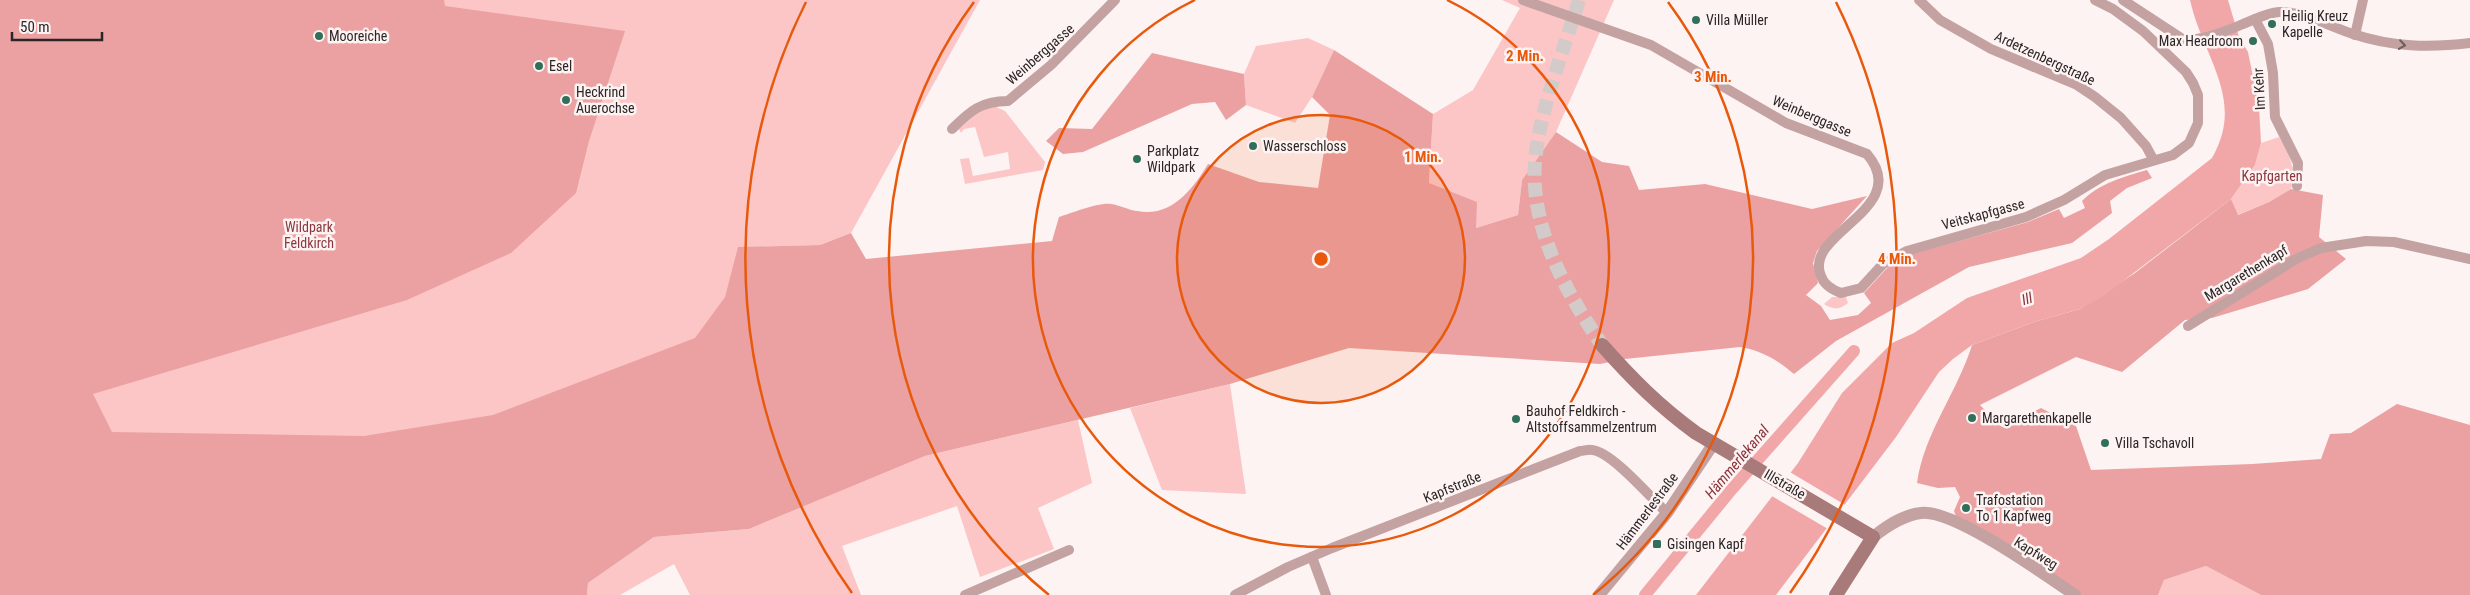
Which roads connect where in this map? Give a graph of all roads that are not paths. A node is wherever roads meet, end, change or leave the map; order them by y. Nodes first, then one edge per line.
1 (1115, 0) edge
2 (1522, 0) edge
3 (1919, 0) edge
4 (2095, 0) edge
5 (2122, 0) edge
6 (2363, 0) edge
7 (2255, 19) junction
8 (2354, 35) junction
9 (2470, 43) edge
10 (952, 129) dead end
11 (2153, 159) junction
12 (2296, 186) dead end
13 (2470, 259) edge
14 (1827, 284) joint
15 (2188, 326) dead end
16 (1602, 345) tunnel mouth
17 (1714, 443) junction
18 (1666, 513) junction
19 (1874, 537) junction
20 (1069, 550) dead end
21 (1312, 557) junction
22 (965, 595) edge
23 (1235, 595) edge
24 (1326, 595) edge
25 (1599, 595) edge
26 (1836, 595) edge
27 (2075, 595) edge

1 - 10 street, Weinberggasse
2 - 14 street, Weinberggasse
3 - 11 street, Ardetzenbergstraße
4 - 11 street
5 - 7 street
6 - 8 street
7 - 8 street
7 - 12 street, Im Kehr
8 -> 9 street
11 - 14 street, Veitskapfgasse
13 - 15 street, Margarethenkapf
16 - 17 main road, Illstraße
17 - 18 street, Hämmerlestraße
17 - 19 main road, Illstraße
18 - 21 street, Kapfstraße
18 - 25 street, Hämmerlestraße
19 - 26 main road
19 - 27 street, Kapfweg
20 - 22 street
21 - 23 street, Kapfstraße
21 - 24 street

